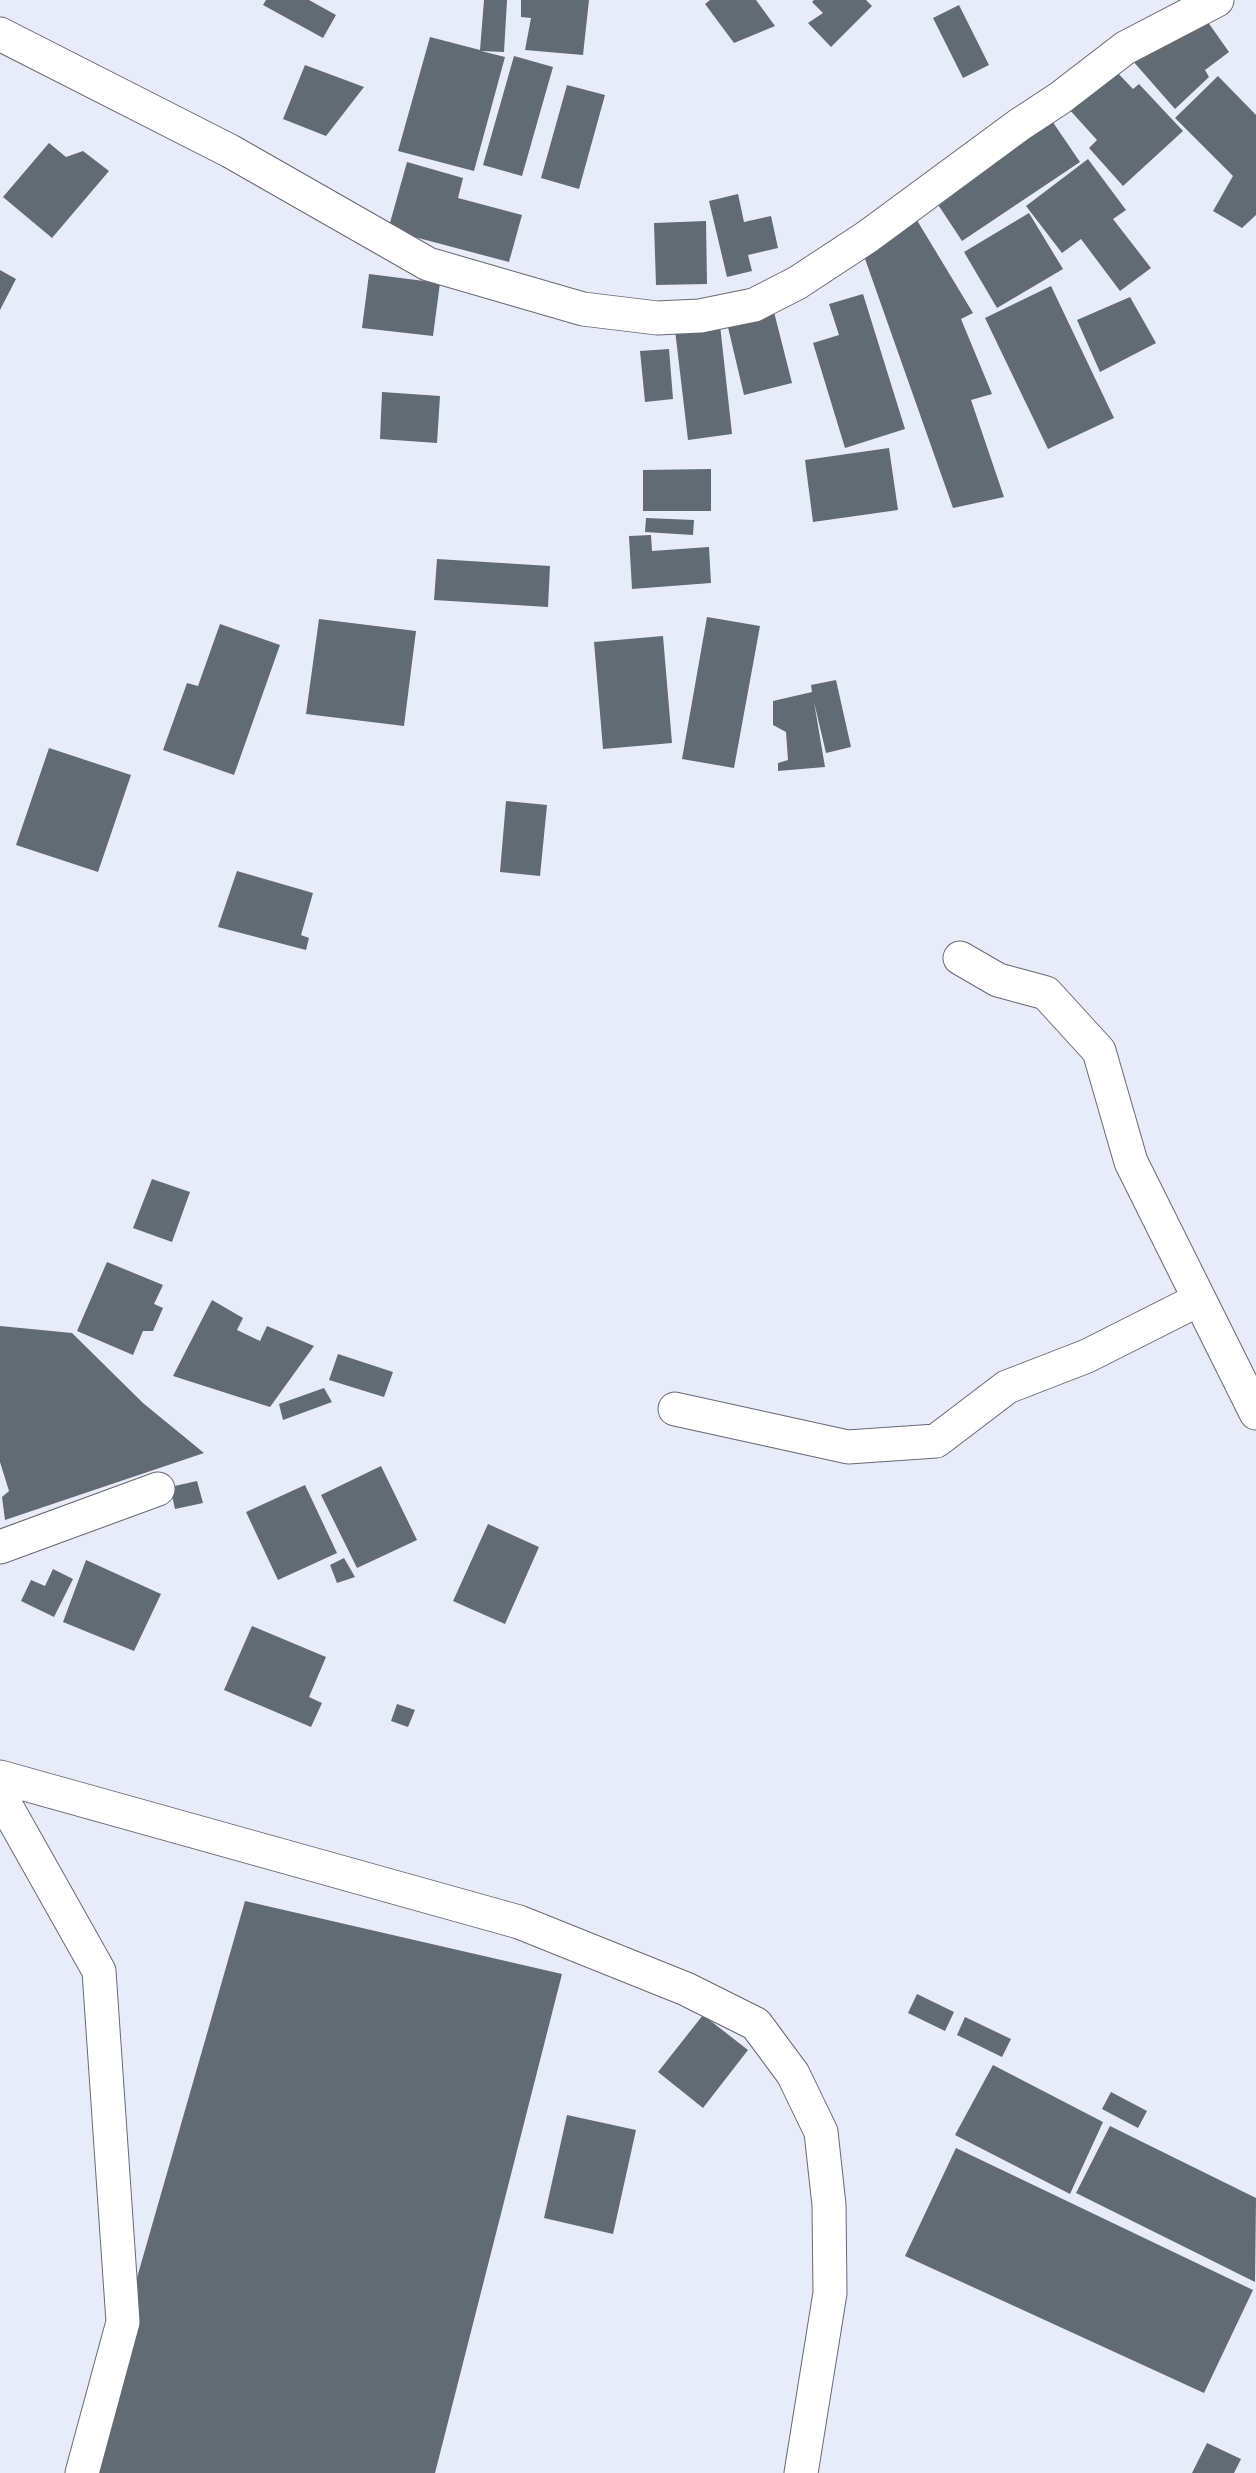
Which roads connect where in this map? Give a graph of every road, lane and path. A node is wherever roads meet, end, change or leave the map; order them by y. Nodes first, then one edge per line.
1 (1217, 0) edge
2 (0, 34) edge
3 (960, 958) dead end
4 (1198, 1300) junction
5 (675, 1409) dead end
6 (1256, 1413) edge
7 (158, 1489) dead end
8 (0, 1547) edge
9 (0, 1777) edge
10 (0, 1795) edge
11 (82, 2473) edge
12 (801, 2473) edge

1 - 2 street
3 - 4 street
4 - 5 street
4 - 6 street
7 - 8 street
9 - 12 street
10 - 11 street

